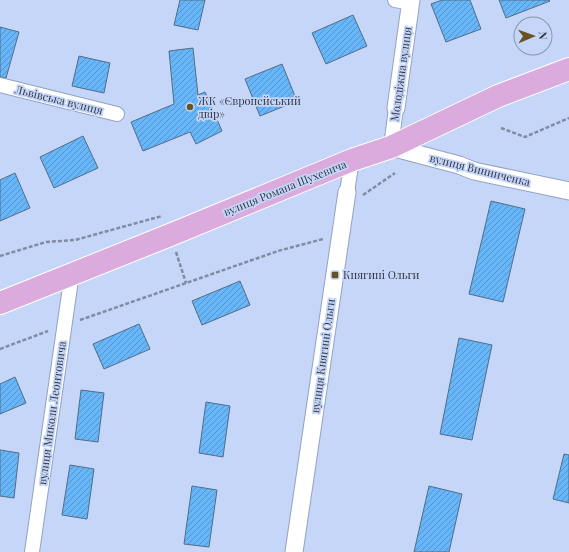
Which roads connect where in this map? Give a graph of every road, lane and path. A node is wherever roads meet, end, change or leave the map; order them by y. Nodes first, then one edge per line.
1 (406, 1) edge
2 (569, 69) edge
3 (0, 85) edge
4 (396, 108) joint
5 (117, 114) dead end
6 (569, 118) edge
7 (501, 128) dead end
8 (391, 148) junction
9 (352, 160) junction
10 (395, 173) dead end
11 (569, 190) edge
12 (354, 196) junction
13 (166, 215) dead end
14 (342, 227) junction
15 (0, 256) edge
16 (72, 273) junction
17 (0, 303) edge
18 (65, 325) junction
19 (0, 349) edge
20 (32, 552) edge
21 (294, 552) edge

1 - 4 street, Молодіжна вулиця
2 - 8 main road, вулиця Романа Шухевича
3 - 5 street, Львівська вулиця
4 - 8 street, Молодіжна вулиця
6 - 7 path
8 - 9 main road, вулиця Романа Шухевича
8 - 11 street, вулиця Винниченка
9 - 12 street, вулиця Княгині Ольги
9 - 16 main road, вулиця Романа Шухевича
10 - 12 path
12 - 14 street, вулиця Княгині Ольги
13 - 15 path
14 - 18 path
14 - 21 street, вулиця Княгині Ольги
16 - 17 main road, вулиця Романа Шухевича
16 - 18 street, вулиця Миколи Леонтовича
18 - 19 path
18 - 20 street, вулиця Миколи Леонтовича

